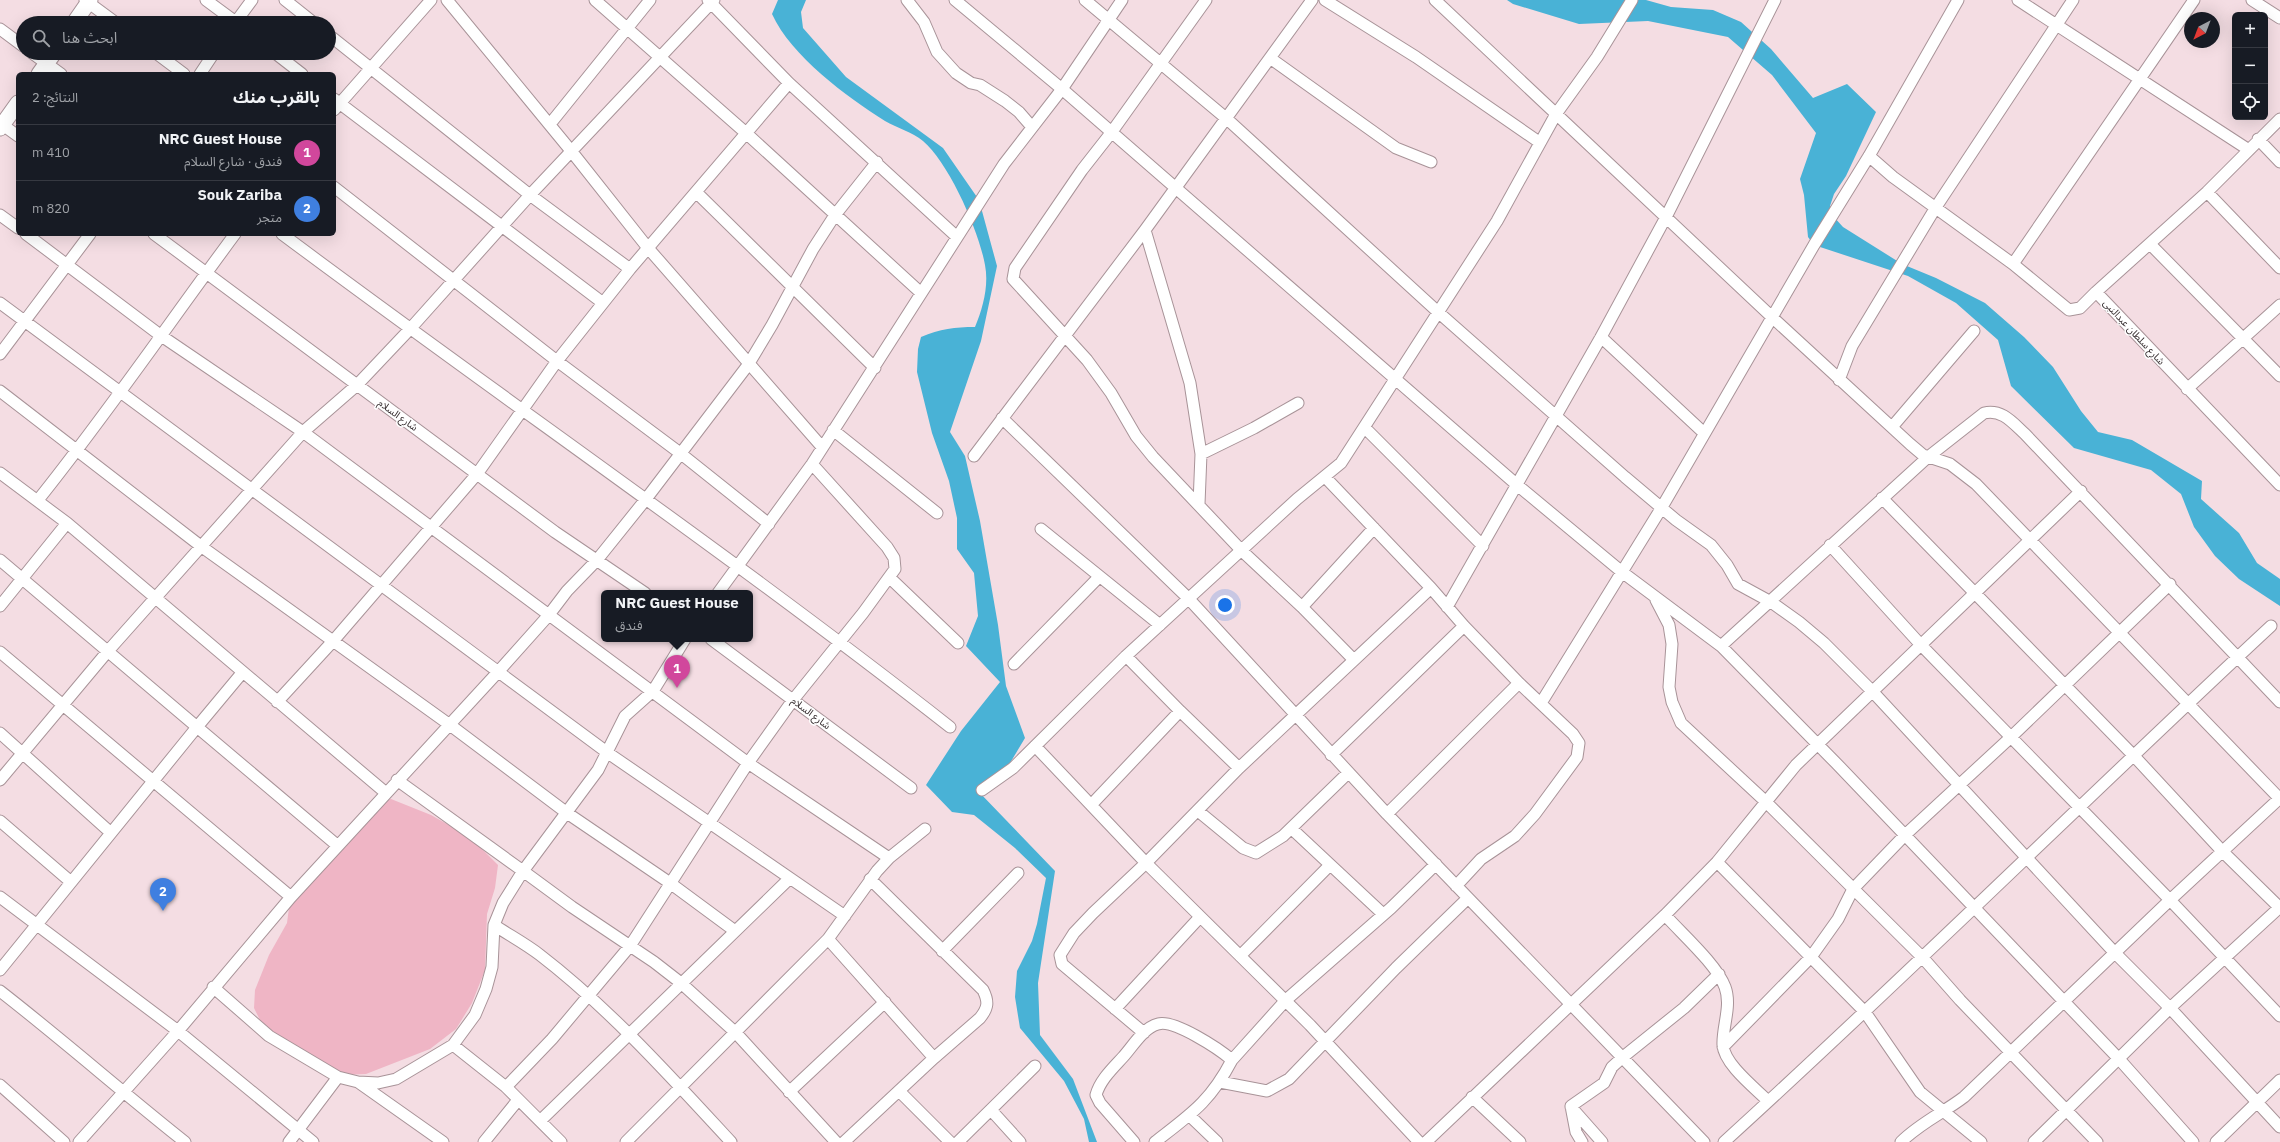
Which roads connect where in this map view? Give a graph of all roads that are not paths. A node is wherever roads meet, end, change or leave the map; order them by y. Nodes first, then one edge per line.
1 (206, 0) edge
2 (252, 0) edge
3 (285, 0) edge
4 (431, 0) edge
5 (447, 0) edge
6 (595, 0) edge
7 (650, 0) edge
8 (907, 0) edge
9 (955, 0) edge
10 (1085, 0) edge
11 (1206, 0) edge
12 (1312, 0) edge
13 (1325, 0) edge
14 (1436, 0) edge
15 (1632, 0) edge
16 (1775, 0) edge
17 (1958, 0) edge
18 (2018, 0) edge
19 (2073, 0) edge
20 (2194, 0) edge
21 (2252, 0) edge
22 (88, 1) edge
23 (711, 1) edge
24 (1119, 2) edge
25 (78, 16) edge
26 (107, 16) edge
27 (227, 16) edge
28 (241, 16) edge
29 (305, 16) edge
30 (2280, 18) edge
31 (1109, 21) junction
32 (2058, 25) junction
33 (0, 29) edge
34 (627, 29) junction
35 (336, 40) edge
36 (16, 41) edge
37 (659, 58) junction
38 (1270, 58) junction
39 (165, 60) edge
40 (209, 60) edge
41 (284, 60) edge
42 (46, 64) edge
43 (1160, 65) junction
44 (371, 68) junction
45 (58, 72) edge
46 (181, 72) edge
47 (201, 72) edge
48 (299, 72) edge
49 (2140, 78) junction
50 (789, 83) junction
51 (1062, 89) junction
52 (336, 104) edge
53 (16, 106) edge
54 (1556, 114) junction
55 (2280, 119) edge
56 (1226, 120) junction
57 (550, 124) junction
58 (1, 126) edge
59 (1032, 127) junction
60 (746, 133) junction
61 (1112, 133) junction
62 (16, 135) edge
63 (2258, 139) junction
64 (1539, 142) junction
65 (2249, 150) junction
66 (572, 152) junction
67 (1869, 156) junction
68 (876, 162) junction
69 (1431, 162) dead end
70 (2280, 162) edge
71 (336, 189) edge
72 (1175, 189) junction
73 (2207, 192) junction
74 (697, 193) junction
75 (530, 195) junction
76 (1936, 207) junction
77 (0, 215) edge
78 (836, 215) junction
79 (1666, 217) junction
80 (502, 226) junction
81 (16, 227) edge
82 (1145, 230) junction
83 (29, 236) edge
84 (89, 236) edge
85 (157, 236) edge
86 (233, 236) edge
87 (285, 236) edge
88 (957, 238) junction
89 (2150, 244) junction
90 (648, 248) junction
91 (2013, 264) junction
92 (68, 265) junction
93 (2280, 268) edge
94 (630, 269) junction
95 (206, 272) junction
96 (454, 281) junction
97 (793, 286) junction
98 (920, 292) junction
99 (2096, 292) junction
100 (0, 303) edge
101 (603, 303) junction
102 (2280, 305) edge
103 (1438, 312) junction
104 (1772, 318) junction
105 (25, 322) junction
106 (410, 329) junction
107 (1974, 331) dead end
108 (1066, 334) junction
109 (160, 335) junction
110 (1601, 337) junction
111 (2243, 338) junction
112 (0, 354) edge
113 (557, 361) junction
114 (748, 365) junction
115 (875, 368) junction
116 (2280, 376) edge
117 (1396, 380) junction
118 (1839, 380) junction
119 (357, 385) junction
120 (2187, 389) junction
121 (0, 391) edge
122 (120, 394) junction
123 (1298, 403) dead end
124 (524, 409) junction
125 (1556, 415) junction
126 (1002, 418) junction
127 (1892, 427) junction
128 (1365, 428) junction
129 (833, 430) junction
130 (303, 432) junction
131 (1704, 433) junction
132 (822, 447) junction
133 (78, 450) junction
134 (680, 453) junction
135 (1200, 454) junction
136 (974, 456) dead end
137 (1928, 457) junction
138 (812, 464) junction
139 (0, 473) edge
140 (477, 474) junction
141 (1325, 477) junction
142 (1516, 484) junction
143 (2279, 484) edge
144 (252, 488) junction
145 (2081, 491) junction
146 (1882, 498) junction
147 (646, 499) junction
148 (38, 500) junction
149 (1199, 504) junction
150 (1662, 507) junction
151 (937, 513) dead end
152 (67, 523) junction
153 (769, 524) junction
154 (430, 527) junction
155 (1374, 528) junction
156 (1041, 529) dead end
157 (2031, 540) junction
158 (1830, 545) junction
159 (1483, 546) junction
160 (202, 547) junction
161 (1242, 551) junction
162 (0, 560) edge
163 (597, 560) junction
164 (738, 566) junction
165 (1622, 572) junction
166 (1099, 577) junction
167 (890, 578) junction
168 (22, 579) junction
169 (2170, 584) junction
170 (381, 585) junction
171 (1431, 588) junction
172 (641, 590) edge
173 (720, 590) edge
174 (1975, 592) junction
175 (1654, 596) junction
176 (155, 598) junction
177 (1188, 598) junction
178 (1771, 602) junction
179 (0, 606) edge
180 (1448, 606) junction
181 (1302, 607) junction
182 (548, 616) junction
183 (1160, 625) junction
184 (1464, 626) junction
185 (2270, 626) dead end
186 (2119, 631) junction
187 (334, 640) junction
188 (840, 641) junction
189 (683, 642) edge
190 (715, 642) edge
191 (958, 644) dead end
192 (1920, 644) junction
193 (1721, 646) junction
194 (108, 651) junction
195 (0, 652) edge
196 (1126, 656) junction
197 (2237, 657) junction
198 (1354, 660) junction
199 (1014, 664) dead end
200 (498, 672) junction
201 (242, 673) junction
202 (1519, 683) junction
203 (2064, 685) junction
204 (653, 691) junction
205 (1872, 691) junction
206 (793, 700) junction
207 (277, 702) junction
208 (2280, 702) edge
209 (1541, 703) junction
210 (63, 705) junction
211 (2189, 705) junction
212 (1180, 711) junction
213 (1296, 717) junction
214 (450, 725) junction
215 (197, 727) junction
216 (950, 727) dead end
217 (0, 732) edge
218 (2010, 738) junction
219 (1818, 744) junction
220 (1035, 746) junction
221 (22, 752) junction
222 (608, 753) junction
223 (1331, 755) junction
224 (2134, 756) junction
225 (748, 763) junction
226 (1239, 768) junction
227 (1348, 773) junction
228 (0, 780) edge
229 (397, 780) junction
230 (154, 782) junction
231 (1959, 785) junction
232 (912, 788) dead end
233 (982, 790) dead end
234 (386, 793) junction
235 (2280, 799) edge
236 (1765, 801) junction
237 (1092, 804) junction
238 (2078, 808) junction
239 (1198, 811) junction
240 (567, 813) junction
241 (1386, 814) junction
242 (0, 821) edge
243 (709, 821) junction
244 (924, 829) dead end
245 (1292, 829) junction
246 (111, 833) junction
247 (1905, 835) junction
248 (338, 846) junction
249 (2222, 851) junction
250 (889, 858) junction
251 (2028, 858) junction
252 (1717, 862) junction
253 (1146, 863) junction
254 (1436, 864) junction
255 (1330, 865) junction
256 (523, 871) junction
257 (1018, 873) dead end
258 (790, 879) junction
259 (870, 879) junction
260 (72, 882) junction
261 (670, 882) junction
262 (1456, 886) junction
263 (1853, 889) junction
264 (0, 897) edge
265 (291, 897) junction
266 (1468, 898) junction
267 (2170, 900) junction
268 (2280, 907) edge
269 (1973, 908) junction
270 (1383, 914) junction
271 (1665, 915) junction
272 (845, 916) junction
273 (1200, 917) junction
274 (494, 925) junction
275 (36, 926) junction
276 (735, 932) junction
277 (828, 939) junction
278 (630, 946) junction
279 (942, 951) junction
280 (2114, 952) junction
281 (1240, 956) junction
282 (1811, 957) junction
283 (1923, 958) junction
284 (2223, 958) junction
285 (0, 970) edge
286 (1718, 974) junction
287 (681, 983) junction
288 (214, 987) junction
289 (0, 990) edge
290 (588, 996) junction
291 (1286, 1000) junction
292 (2063, 1001) junction
293 (885, 1002) junction
294 (1571, 1003) junction
295 (2170, 1008) junction
296 (1115, 1009) junction
297 (1865, 1012) junction
298 (2279, 1013) edge
299 (178, 1031) junction
300 (736, 1033) junction
301 (1144, 1033) junction
302 (628, 1035) junction
303 (1326, 1042) junction
304 (453, 1045) junction
305 (1723, 1047) junction
306 (2010, 1052) junction
307 (1623, 1057) junction
308 (934, 1058) junction
309 (2118, 1059) junction
310 (1232, 1060) junction
311 (1035, 1066) dead end
312 (338, 1077) junction
313 (2280, 1080) edge
314 (358, 1082) junction
315 (1220, 1082) junction
316 (0, 1084) edge
317 (506, 1087) junction
318 (682, 1087) junction
319 (899, 1091) junction
320 (122, 1092) junction
321 (789, 1092) junction
322 (1472, 1098) junction
323 (518, 1100) junction
324 (1768, 1102) junction
325 (2256, 1103) junction
326 (1571, 1106) junction
327 (991, 1110) junction
328 (2066, 1110) junction
329 (1946, 1111) junction
330 (1190, 1116) junction
331 (541, 1120) junction
332 (2280, 1127) edge
333 (298, 1130) junction
334 (64, 1142) edge
335 (79, 1142) edge
336 (185, 1142) edge
337 (289, 1142) edge
338 (313, 1142) edge
339 (443, 1142) edge
340 (484, 1142) edge
341 (561, 1142) edge
342 (626, 1142) edge
343 (731, 1142) edge
344 (836, 1142) edge
345 (844, 1142) edge
346 (950, 1142) edge
347 (958, 1142) edge
348 (1020, 1142) edge
349 (1134, 1142) edge
350 (1155, 1142) edge
351 (1216, 1142) edge
352 (1419, 1142) edge
353 (1426, 1142) edge
354 (1520, 1142) edge
355 (1582, 1142) edge
356 (1602, 1142) edge
357 (1704, 1142) edge
358 (1724, 1142) edge
359 (1901, 1142) edge
360 (1982, 1142) edge
361 (2034, 1142) edge
362 (2097, 1142) edge
363 (2193, 1142) edge
364 (2216, 1142) edge

1 - 27 street
2 - 28 street
3 - 29 street
4 - 44 street
5 - 57 street
6 - 34 street
7 - 34 street
8 - 59 street
9 - 51 street
10 - 31 street
11 - 43 street
12 - 38 street
13 - 64 street
14 - 54 street
15 - 54 street
16 - 79 street
17 - 67 street
18 - 32 street
19 - 32 street
20 - 49 street
21 - 30 street
22 - 25 street
22 - 26 street
23 - 37 street
23 - 50 street
24 - 31 street
31 - 43 street
31 - 51 street
32 - 49 street
32 - 76 street
33 - 36 street
34 - 37 street
34 - 57 street
35 - 44 street
37 - 60 street
37 - 66 street
38 - 56 street
38 - 69 street
39 - 46 street
40 - 47 street
41 - 48 street
42 - 45 street
43 - 56 street
43 - 61 street
44 - 52 street
44 - 75 street
49 - 65 street
49 - 91 street
50 - 60 street
50 - 68 street
51 - 59 street
51 - 61 street
52 - 80 street
53 - 58 street
54 - 64 street
54 - 79 street
55 - 63 street, شارع سلطان عبدالنبى
56 - 72 street
56 - 103 street
57 - 66 street
58 - 62 street
59 - 88 street
60 - 74 street
60 - 78 street
61 - 72 street
61 - 108 street
63 - 65 street, شارع سلطان عبدالنبى
63 - 70 street
64 - 103 street
65 - 73 street, شارع سلطان عبدالنبى
66 - 75 street
66 - 90 street
67 - 76 street
67 - 104 street
68 - 78 street
68 - 88 street
71 - 96 street
72 - 82 street
72 - 117 street
73 - 89 street, شارع سلطان عبدالنبى
73 - 93 street
74 - 90 street
74 - 97 street
75 - 80 street
75 - 94 street
76 - 91 street
76 - 118 street
77 - 81 street
78 - 97 street
78 - 98 street
79 - 104 street
79 - 110 street
80 - 96 street
80 - 101 street
82 - 108 street
82 - 135 street
83 - 92 street
84 - 92 street
85 - 95 street, شارع السلام
86 - 95 street
87 - 106 street
88 - 98 street
89 - 99 street, شارع سلطان عبدالنبى
89 - 111 street
90 - 94 street
90 - 114 street
91 - 99 street
92 - 105 street
92 - 109 street
94 - 101 street
95 - 109 street
95 - 119 street, شارع السلام
96 - 106 street
96 - 113 street
97 - 114 street
97 - 115 street
98 - 115 street
99 - 120 street, شارع سلطان عبدالنبى
100 - 105 street
101 - 113 street
102 - 111 street
103 - 117 street
103 - 125 street
104 - 118 street
104 - 131 street
105 - 112 street
105 - 122 street
106 - 119 street
106 - 124 street
107 - 127 street
108 - 126 street
108 - 149 street
109 - 122 street
109 - 130 street
110 - 125 street
110 - 131 street
111 - 116 street
111 - 120 street
113 - 124 street
113 - 134 street
114 - 132 street
114 - 134 street
115 - 129 street
117 - 128 street
117 - 142 street
118 - 127 street
119 - 130 street
119 - 140 street, شارع السلام
120 - 143 street, شارع سلطان عبدالنبى
121 - 133 street
122 - 133 street
122 - 144 street
123 - 135 street
124 - 140 street
124 - 147 street
125 - 142 street
125 - 150 street
126 - 136 street
126 - 177 street
127 - 137 street
128 - 141 street
128 - 159 street
129 - 132 street
129 - 151 street
130 - 144 street
130 - 154 street
131 - 150 street
132 - 138 street
133 - 148 street
133 - 160 street
134 - 147 street
134 - 153 street
135 - 149 street
137 - 145 street
137 - 146 street
137 - 157 street
138 - 153 street
138 - 167 street
139 - 148 street
140 - 154 street
140 - 163 street, شارع السلام
141 - 155 street
141 - 161 street
142 - 159 street
142 - 165 street
144 - 160 street
144 - 170 street
145 - 157 street
145 - 169 street
146 - 158 street
146 - 174 street
147 - 163 street
147 - 164 street
148 - 152 street
149 - 161 street
150 - 165 street
150 - 178 street
152 - 168 street
152 - 176 street
153 - 164 street
154 - 170 street
154 - 182 street
155 - 171 street
155 - 181 street
156 - 166 street
157 - 174 street
157 - 186 street
158 - 178 street
158 - 192 street
159 - 180 street
160 - 176 street
160 - 187 street
161 - 177 street
161 - 181 street
162 - 168 street
163 - 172 street, شارع السلام
163 - 182 street
164 - 173 street
164 - 188 street
165 - 175 street
165 - 209 street
166 - 183 street
166 - 199 street
167 - 188 street
167 - 191 street
168 - 179 street
168 - 194 street
169 - 186 street
169 - 197 street
170 - 187 street
170 - 200 street
171 - 180 street
171 - 198 street
174 - 192 street
174 - 203 street
175 - 193 street
175 - 236 street
176 - 194 street
176 - 201 street
177 - 183 street
177 - 213 street
178 - 193 street
178 - 205 street
180 - 184 street
181 - 198 street
182 - 200 street
182 - 204 street
183 - 196 street
184 - 202 street
184 - 223 street
185 - 197 street
186 - 203 street
186 - 211 street
187 - 207 street
187 - 214 street
188 - 206 street
188 - 216 street
189 - 204 street
190 - 206 street, شارع السلام
192 - 205 street
192 - 218 street
193 - 219 street
194 - 210 street
194 - 215 street
195 - 210 street
196 - 212 street
196 - 220 street
197 - 208 street
197 - 211 street
198 - 213 street
200 - 214 street
200 - 222 street
201 - 207 street
201 - 215 street
202 - 209 street
202 - 241 street
203 - 218 street
203 - 224 street
204 - 222 street
204 - 225 street
205 - 219 street
205 - 231 street
206 - 225 street
206 - 232 street, شارع السلام
207 - 234 street
209 - 262 street
210 - 221 street
210 - 230 street
211 - 224 street
211 - 235 street
212 - 226 street
212 - 237 street
213 - 223 street
213 - 226 street
214 - 229 street
214 - 240 street
215 - 230 street
215 - 248 street
217 - 221 street
218 - 231 street
218 - 238 street
219 - 236 street
219 - 247 street
220 - 233 street
220 - 237 street
221 - 228 street
221 - 246 street
222 - 240 street
222 - 243 street
223 - 227 street
224 - 238 street
224 - 249 street
225 - 243 street
225 - 250 street
226 - 239 street
227 - 241 street
227 - 245 street
229 - 234 street
229 - 256 street
230 - 246 street
230 - 265 street
231 - 247 street
231 - 251 street
234 - 248 street
235 - 249 street
236 - 252 street
236 - 263 street
237 - 253 street
238 - 251 street
238 - 267 street
239 - 245 street
239 - 253 street
240 - 256 street
240 - 261 street
241 - 254 street
242 - 260 street
243 - 258 street
243 - 261 street
244 - 250 street
245 - 255 street
246 - 260 street
247 - 263 street
247 - 269 street
248 - 265 street
249 - 267 street
249 - 268 street
250 - 259 street
251 - 269 street
251 - 280 street
252 - 271 street
252 - 282 street
253 - 273 street
253 - 296 street
254 - 262 street
254 - 270 street
255 - 270 street
255 - 281 street
256 - 274 street
256 - 278 street
257 - 279 street
258 - 272 street
258 - 276 street
259 - 272 street
259 - 279 street
260 - 275 street
261 - 276 street
261 - 278 street
262 - 266 street
263 - 282 street
263 - 283 street
264 - 275 street
265 - 288 street
266 - 294 street
266 - 303 street
267 - 280 street
267 - 284 street
268 - 284 street
269 - 283 street
269 - 292 street
270 - 291 street
271 - 286 street
271 - 294 street
272 - 277 street
273 - 281 street
273 - 296 street
274 - 290 street
274 - 304 street
275 - 285 street
275 - 299 street
276 - 287 street
277 - 293 street
277 - 300 street
278 - 287 street
278 - 290 street
279 - 308 street
280 - 292 street
280 - 295 street
281 - 291 street
282 - 297 street
282 - 305 street
283 - 297 street
283 - 306 street
284 - 295 street
284 - 298 street
286 - 305 street
286 - 307 street
287 - 300 street
287 - 302 street
288 - 299 street
288 - 312 street
289 - 320 street
290 - 302 street
290 - 317 street
291 - 303 street
291 - 310 street
292 - 306 street
292 - 309 street
293 - 308 street
293 - 321 street
294 - 307 street
294 - 322 street
295 - 309 street
295 - 325 street
296 - 301 street
297 - 324 street
297 - 329 street
299 - 320 street
299 - 333 street
300 - 318 street
300 - 321 street
301 - 310 street
301 - 349 street
302 - 318 street
302 - 331 street
303 - 315 street
303 - 352 street
304 - 314 street
304 - 317 street
305 - 324 street
306 - 328 street
306 - 329 street
307 - 326 street
307 - 357 street
308 - 319 street
309 - 328 street
309 - 363 street
310 - 315 street
311 - 327 street
312 - 314 street
312 - 333 street
313 - 325 street
314 - 339 street
315 - 330 street
316 - 334 street
317 - 323 street
318 - 342 street
318 - 343 street
319 - 345 street
319 - 346 street
320 - 335 street
320 - 336 street
321 - 344 street
322 - 353 street
322 - 354 street
323 - 331 street
323 - 340 street
324 - 358 street
325 - 332 street
325 - 364 street
326 - 355 street
326 - 356 street
327 - 347 street
327 - 348 street
328 - 361 street
328 - 362 street
329 - 359 street
329 - 360 street
330 - 350 street
330 - 351 street
331 - 341 street
333 - 337 street
333 - 338 street

